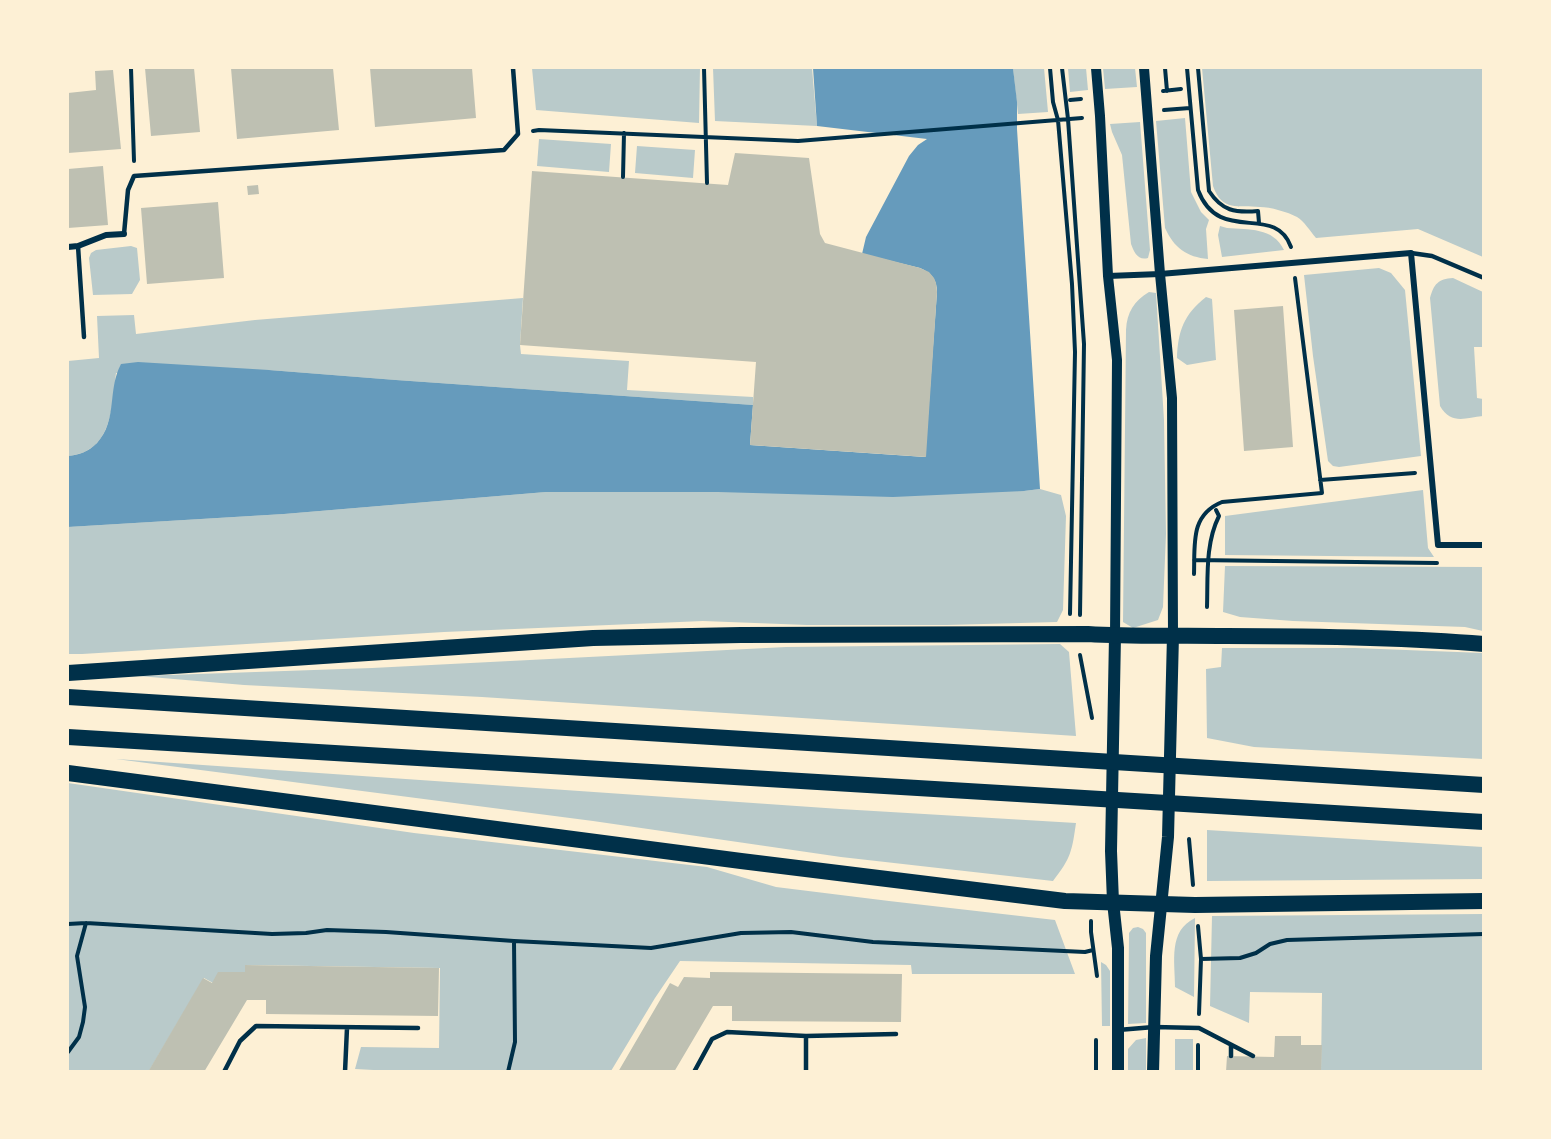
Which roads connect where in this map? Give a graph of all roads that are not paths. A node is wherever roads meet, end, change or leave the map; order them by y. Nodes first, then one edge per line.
1 (513, 68) edge
2 (1096, 68) edge
3 (1144, 68) edge
4 (124, 234) joint
5 (78, 246) junction
6 (68, 247) edge
7 (1411, 253) junction
8 (1160, 274) junction
9 (1108, 276) junction
10 (1484, 278) edge
11 (84, 337) dead end
12 (1484, 545) edge
13 (1173, 635) junction
14 (1114, 636) junction
15 (1484, 644) edge
16 (68, 673) edge
17 (68, 697) edge
18 (68, 737) edge
19 (68, 773) edge
20 (1484, 785) edge
21 (1484, 822) edge
22 (1484, 901) edge
23 (1113, 902) junction
24 (1161, 904) junction
25 (1154, 1027) junction
26 (347, 1028) junction
27 (418, 1028) dead end
28 (1118, 1030) junction
29 (896, 1034) dead end
30 (806, 1036) junction
31 (1231, 1045) junction
32 (1231, 1056) dead end
33 (1253, 1056) dead end
34 (224, 1071) edge
35 (345, 1071) edge
36 (694, 1071) edge
37 (806, 1071) edge
38 (1118, 1071) edge
39 (1154, 1071) edge

1 - 4 lane
2 - 9 street
3 - 8 street
4 - 5 street
5 - 6 street
5 - 11 lane
7 - 8 street
7 - 10 lane
7 - 12 street
8 - 9 street
8 - 13 street
9 - 14 street
13 - 14 highway
13 - 15 highway
13 - 24 main road
14 - 16 highway
14 - 23 main road
17 - 20 highway
18 - 21 highway
19 - 23 highway
22 - 24 highway
23 - 24 highway
23 - 28 main road
24 - 25 main road
25 - 28 lane
25 - 31 lane
25 - 39 main road
26 - 27 lane
26 - 34 lane
26 - 35 lane
28 - 38 main road
29 - 30 lane
30 - 36 lane
30 - 37 lane
31 - 32 lane
31 - 33 lane

